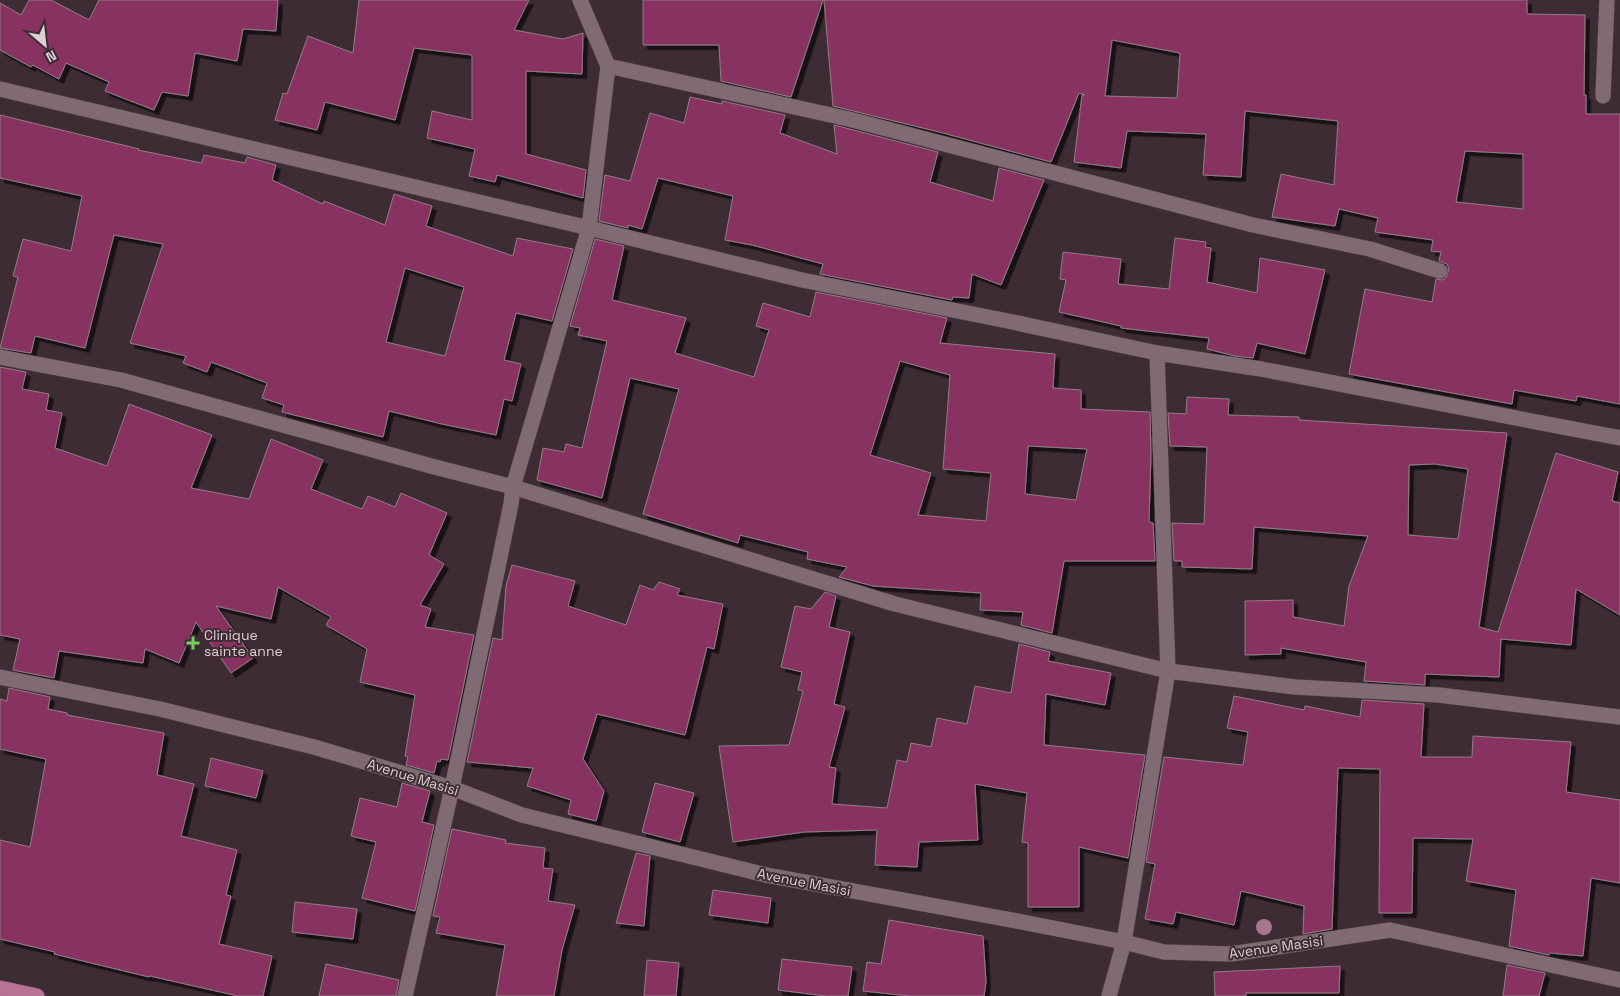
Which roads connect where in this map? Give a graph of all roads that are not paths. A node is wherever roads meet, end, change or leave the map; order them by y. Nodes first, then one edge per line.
1 (580, 0) edge
2 (1607, 0) edge
3 (608, 66) junction
4 (0, 89) edge
5 (1603, 96) dead end
6 (589, 228) junction
7 (1440, 271) dead end
8 (1157, 353) junction
9 (0, 356) edge
10 (1620, 438) edge
11 (513, 486) junction
12 (1168, 671) junction
13 (0, 677) edge
14 (1620, 718) edge
15 (452, 788) junction
16 (1124, 942) junction
17 (1620, 980) edge
18 (0, 988) edge
19 (36, 996) edge
20 (405, 996) edge
21 (1109, 996) edge

1 - 3 street
2 - 5 street
3 - 6 street
3 - 7 street
4 - 6 street
6 - 8 street
6 - 11 street
8 - 10 street
8 - 12 street
9 - 11 street
11 - 12 street
11 - 15 street
12 - 14 street
12 - 16 street
13 - 15 street, Avenue Masisi
15 - 16 street, Avenue Masisi
15 - 20 street
16 - 17 street, Avenue Masisi
16 - 21 street
18 - 19 highway

